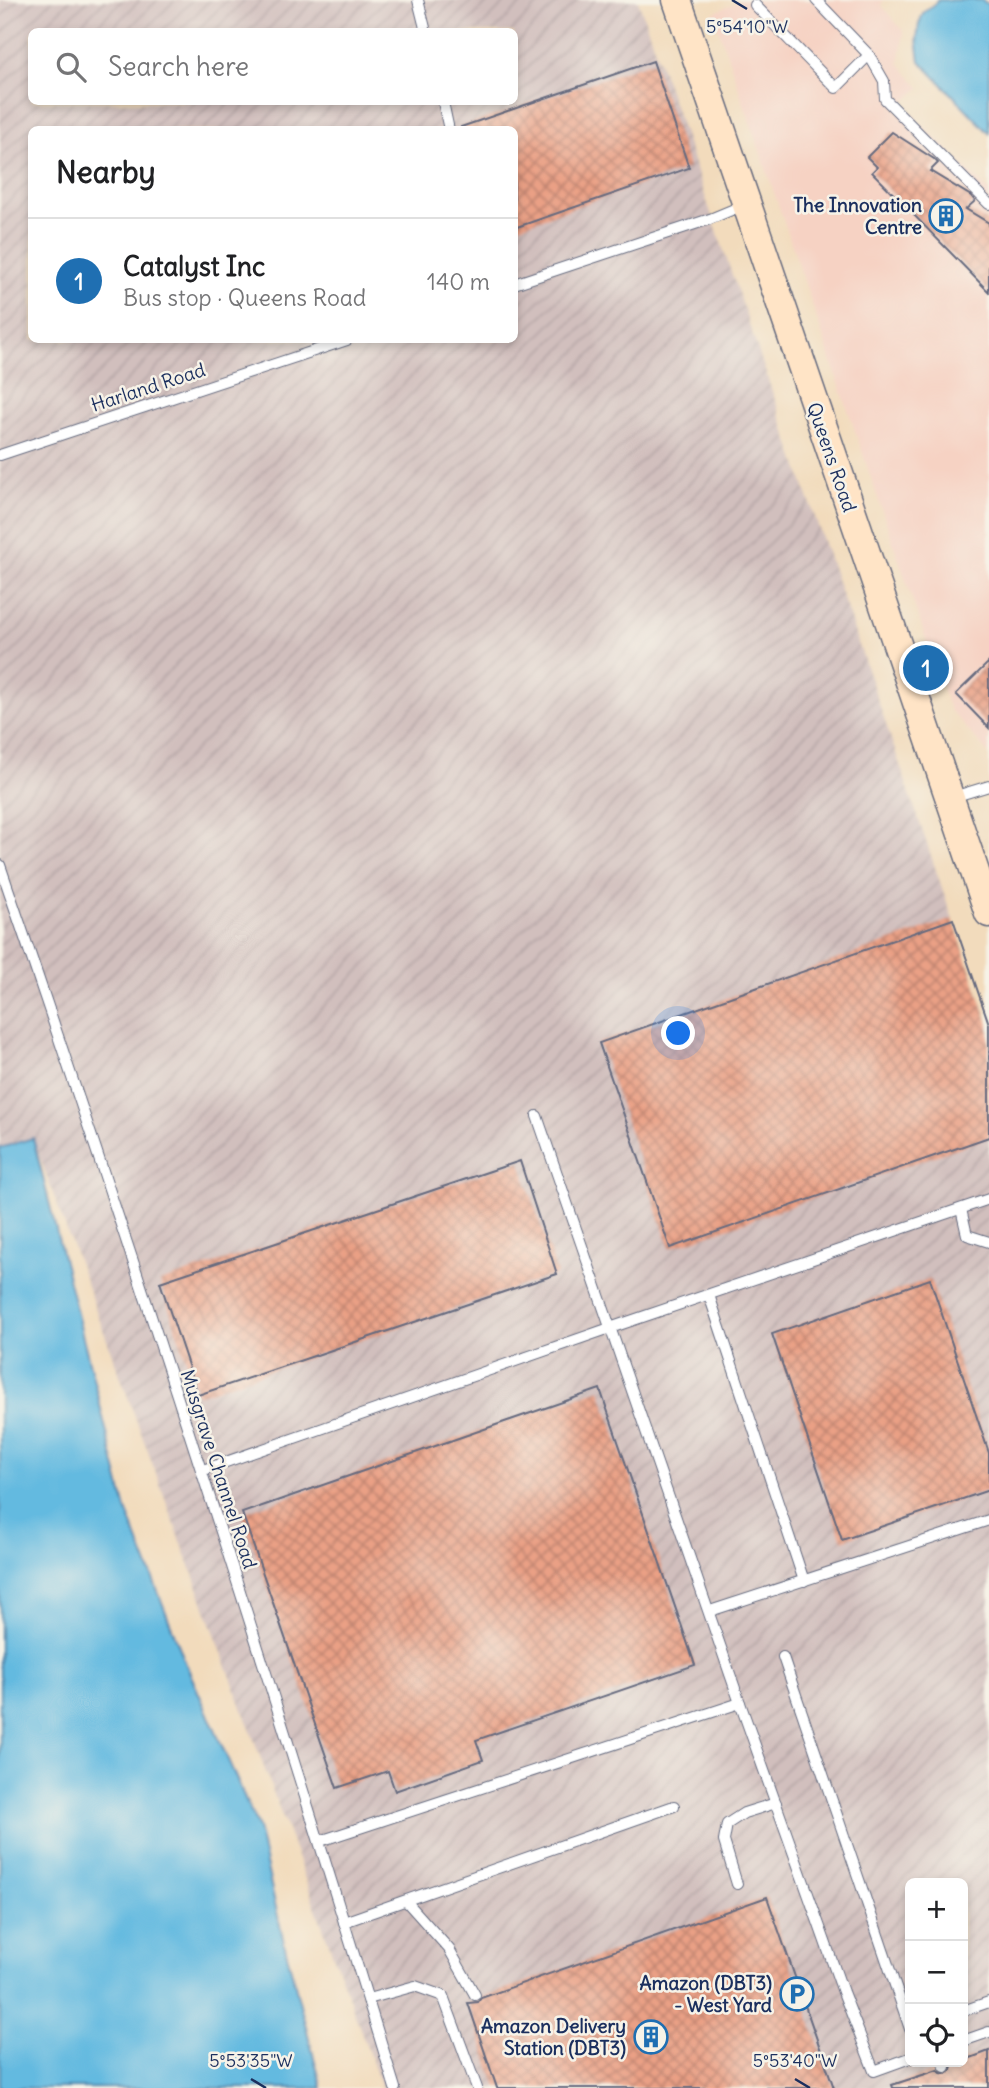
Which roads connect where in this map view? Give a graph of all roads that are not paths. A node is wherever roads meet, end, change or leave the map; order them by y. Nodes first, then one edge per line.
1 (418, 0) edge
2 (677, 0) edge
3 (816, 0) edge
4 (755, 5) dead end
5 (425, 28) edge
6 (869, 55) junction
7 (444, 105) edge
8 (448, 126) edge
9 (746, 204) junction
10 (989, 204) edge
11 (518, 283) edge
12 (338, 343) edge
13 (0, 455) edge
14 (989, 786) edge
15 (950, 798) junction
16 (0, 865) edge
17 (989, 913) edge
18 (537, 1116) dead end
19 (989, 1199) edge
20 (961, 1209) junction
21 (989, 1242) edge
22 (709, 1295) junction
23 (610, 1328) junction
24 (203, 1470) junction
25 (989, 1520) edge
26 (804, 1581) junction
27 (710, 1611) junction
28 (783, 1657) dead end
29 (740, 1703) junction
30 (776, 1803) junction
31 (674, 1806) dead end
32 (320, 1841) junction
33 (737, 1884) dead end
34 (406, 1901) junction
35 (344, 1922) junction
36 (475, 1994) dead end
37 (368, 1999) junction
38 (989, 2002) edge
39 (968, 2009) edge
40 (905, 2014) edge
41 (989, 2032) edge
42 (968, 2039) edge
43 (905, 2061) edge
44 (395, 2088) edge
45 (477, 2088) edge

1 - 5 lane
2 - 9 street, Queens Road
3 - 6 lane
4 - 6 lane
6 - 10 lane
7 - 8 lane
9 - 11 lane
9 - 15 street, Queens Road
12 - 13 lane, Harland Road
14 - 15 lane
15 - 17 street, Queens Road
16 - 24 lane, Musgrave Channel Road
18 - 23 lane
19 - 20 lane
20 - 21 lane
20 - 22 lane
22 - 23 lane
22 - 26 lane
23 - 24 lane
23 - 27 lane
24 - 32 lane, Musgrave Channel Road
25 - 26 lane
26 - 27 lane
27 - 29 lane
28 - 40 lane
29 - 30 lane
29 - 32 lane
30 - 33 lane
30 - 43 lane
31 - 34 lane
32 - 35 lane, Musgrave Channel Road
34 - 35 lane
34 - 36 lane
35 - 37 lane, Musgrave Channel Road
37 - 44 lane, Musgrave Channel Road
37 - 45 lane
38 - 39 lane
41 - 42 lane

